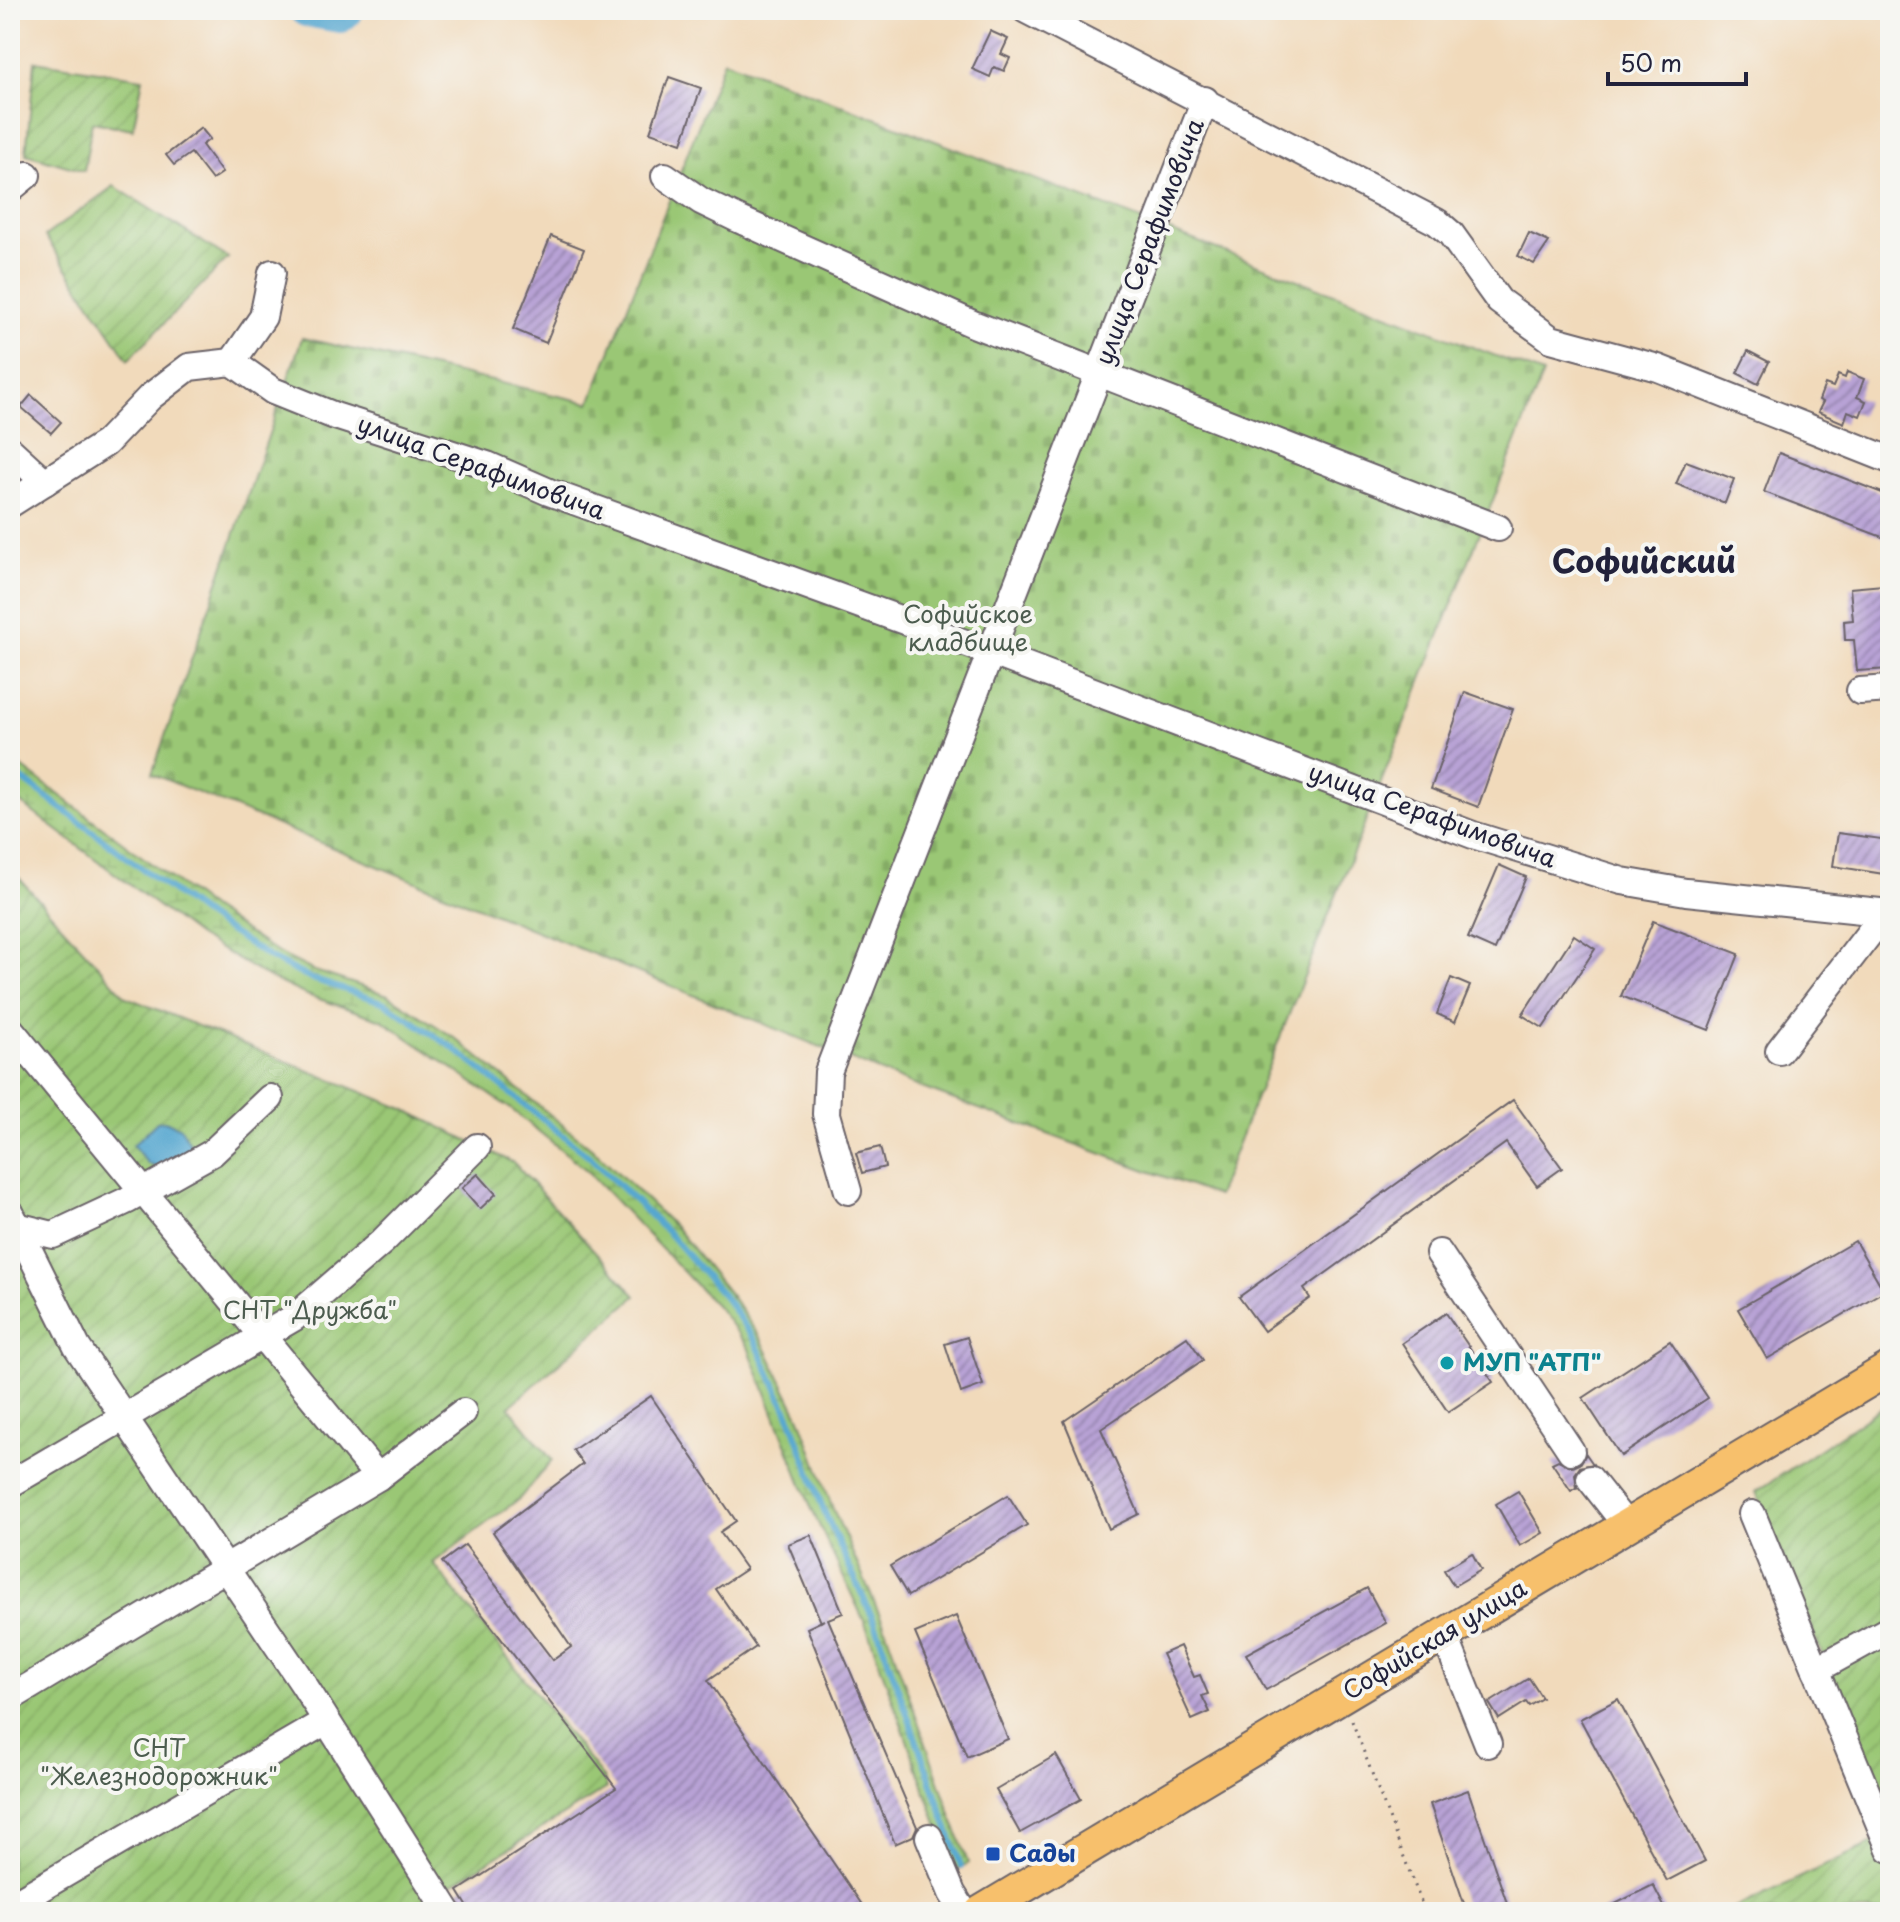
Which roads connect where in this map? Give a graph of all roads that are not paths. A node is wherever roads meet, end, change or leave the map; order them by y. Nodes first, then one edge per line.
1 (1026, 10) edge
2 (1205, 100) junction
3 (665, 176) dead end
4 (272, 273) dead end
5 (232, 362) junction
6 (1099, 372) junction
7 (10, 450) edge
8 (1890, 460) edge
9 (45, 482) junction
10 (10, 504) edge
11 (1498, 528) dead end
12 (990, 652) junction
13 (1890, 689) edge
14 (1860, 691) dead end
15 (1888, 913) edge
16 (10, 1029) edge
17 (1779, 1051) dead end
18 (270, 1098) dead end
19 (477, 1147) dead end
20 (146, 1190) junction
21 (848, 1191) dead end
22 (12, 1223) edge
23 (1439, 1253) dead end
24 (263, 1335) junction
25 (1890, 1368) edge
26 (463, 1412) dead end
27 (123, 1416) junction
28 (1571, 1451) dead end
29 (378, 1477) junction
30 (1590, 1479) dead end
31 (10, 1484) edge
32 (1752, 1514) dead end
33 (1627, 1526) junction
34 (225, 1569) junction
35 (1890, 1629) edge
36 (1444, 1634) junction
37 (1816, 1670) junction
38 (10, 1698) edge
39 (326, 1721) junction
40 (1488, 1744) dead end
41 (1888, 1836) edge
42 (929, 1837) dead end
43 (10, 1906) edge
44 (448, 1912) edge
45 (964, 1912) edge
46 (981, 1912) edge

1 - 2 street, улица Серафимовича
2 - 6 street, улица Серафимовича
2 - 8 street, улица Серафимовича
3 - 6 street
4 - 5 street
5 - 9 street
5 - 12 street, улица Серафимовича
6 - 11 street
6 - 12 street, улица Серафимовича
7 - 9 street
9 - 10 street
12 - 15 street, улица Серафимовича
12 - 21 street, улица Серафимовича
13 - 14 street
15 - 17 street
16 - 20 street
18 - 20 street
19 - 24 street
20 - 22 street
20 - 24 street
22 - 27 street
23 - 28 street
24 - 27 street
24 - 29 street
25 - 33 main road, Софийская улица
26 - 29 street
27 - 31 street
27 - 34 street
29 - 34 street
30 - 33 street
32 - 37 street
33 - 36 main road, Софийская улица
34 - 38 street
34 - 39 street
35 - 37 street
36 - 40 street
36 - 46 main road, Софийская улица
37 - 41 street
39 - 43 street
39 - 44 street
42 - 45 street

